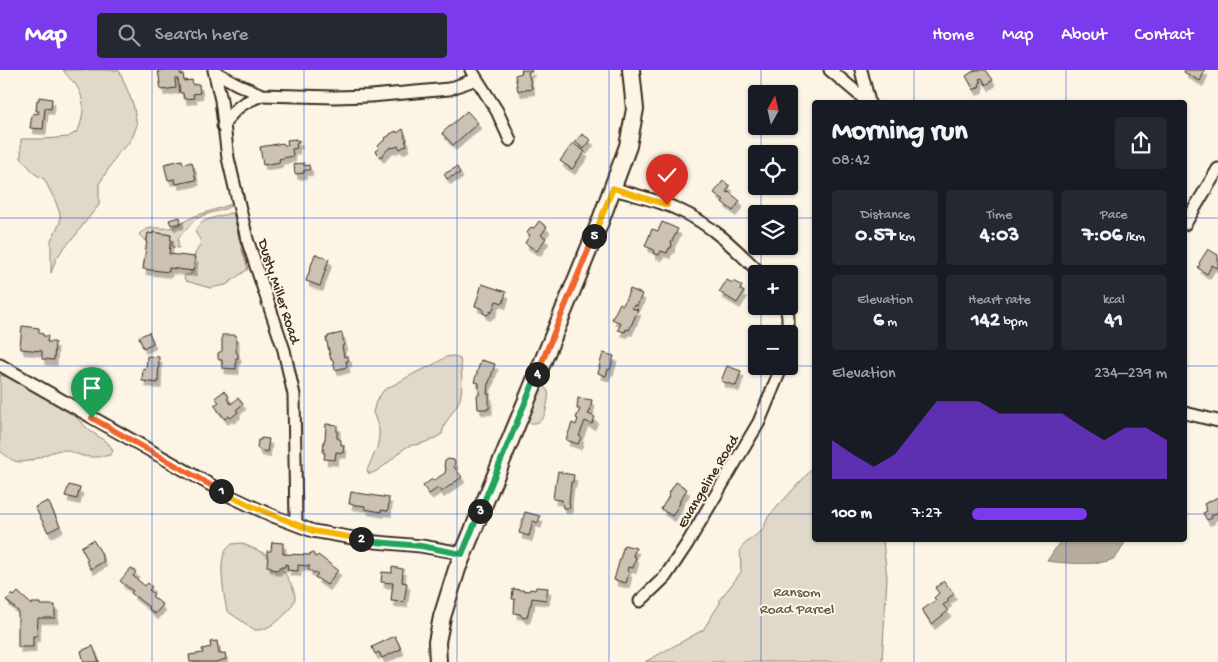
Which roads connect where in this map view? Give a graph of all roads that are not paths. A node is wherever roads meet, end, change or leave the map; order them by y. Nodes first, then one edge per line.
1 (631, 70) edge
2 (830, 70) edge
3 (861, 70) edge
4 (215, 71) edge
5 (473, 75) edge
6 (262, 94) junction
7 (866, 100) edge
8 (868, 100) edge
9 (224, 126) junction
10 (510, 140) dead end
11 (1218, 169) edge
12 (613, 188) junction
13 (1187, 221) edge
14 (752, 265) edge
15 (0, 365) edge
16 (778, 375) edge
17 (1187, 413) edge
18 (1218, 421) edge
19 (296, 524) junction
20 (462, 554) junction
21 (640, 601) dead end
22 (438, 662) edge

1 - 12 main road
2 - 7 street
3 - 8 street
4 - 6 street
4 - 9 street, Dusty Miller Road
5 - 6 street
5 - 10 street
6 - 9 street
9 - 19 street, Dusty Miller Road
11 - 13 street
12 - 14 street
12 - 20 main road
15 - 19 street
16 - 21 street, Evangeline Road
17 - 18 street
19 - 20 street
20 - 22 main road

